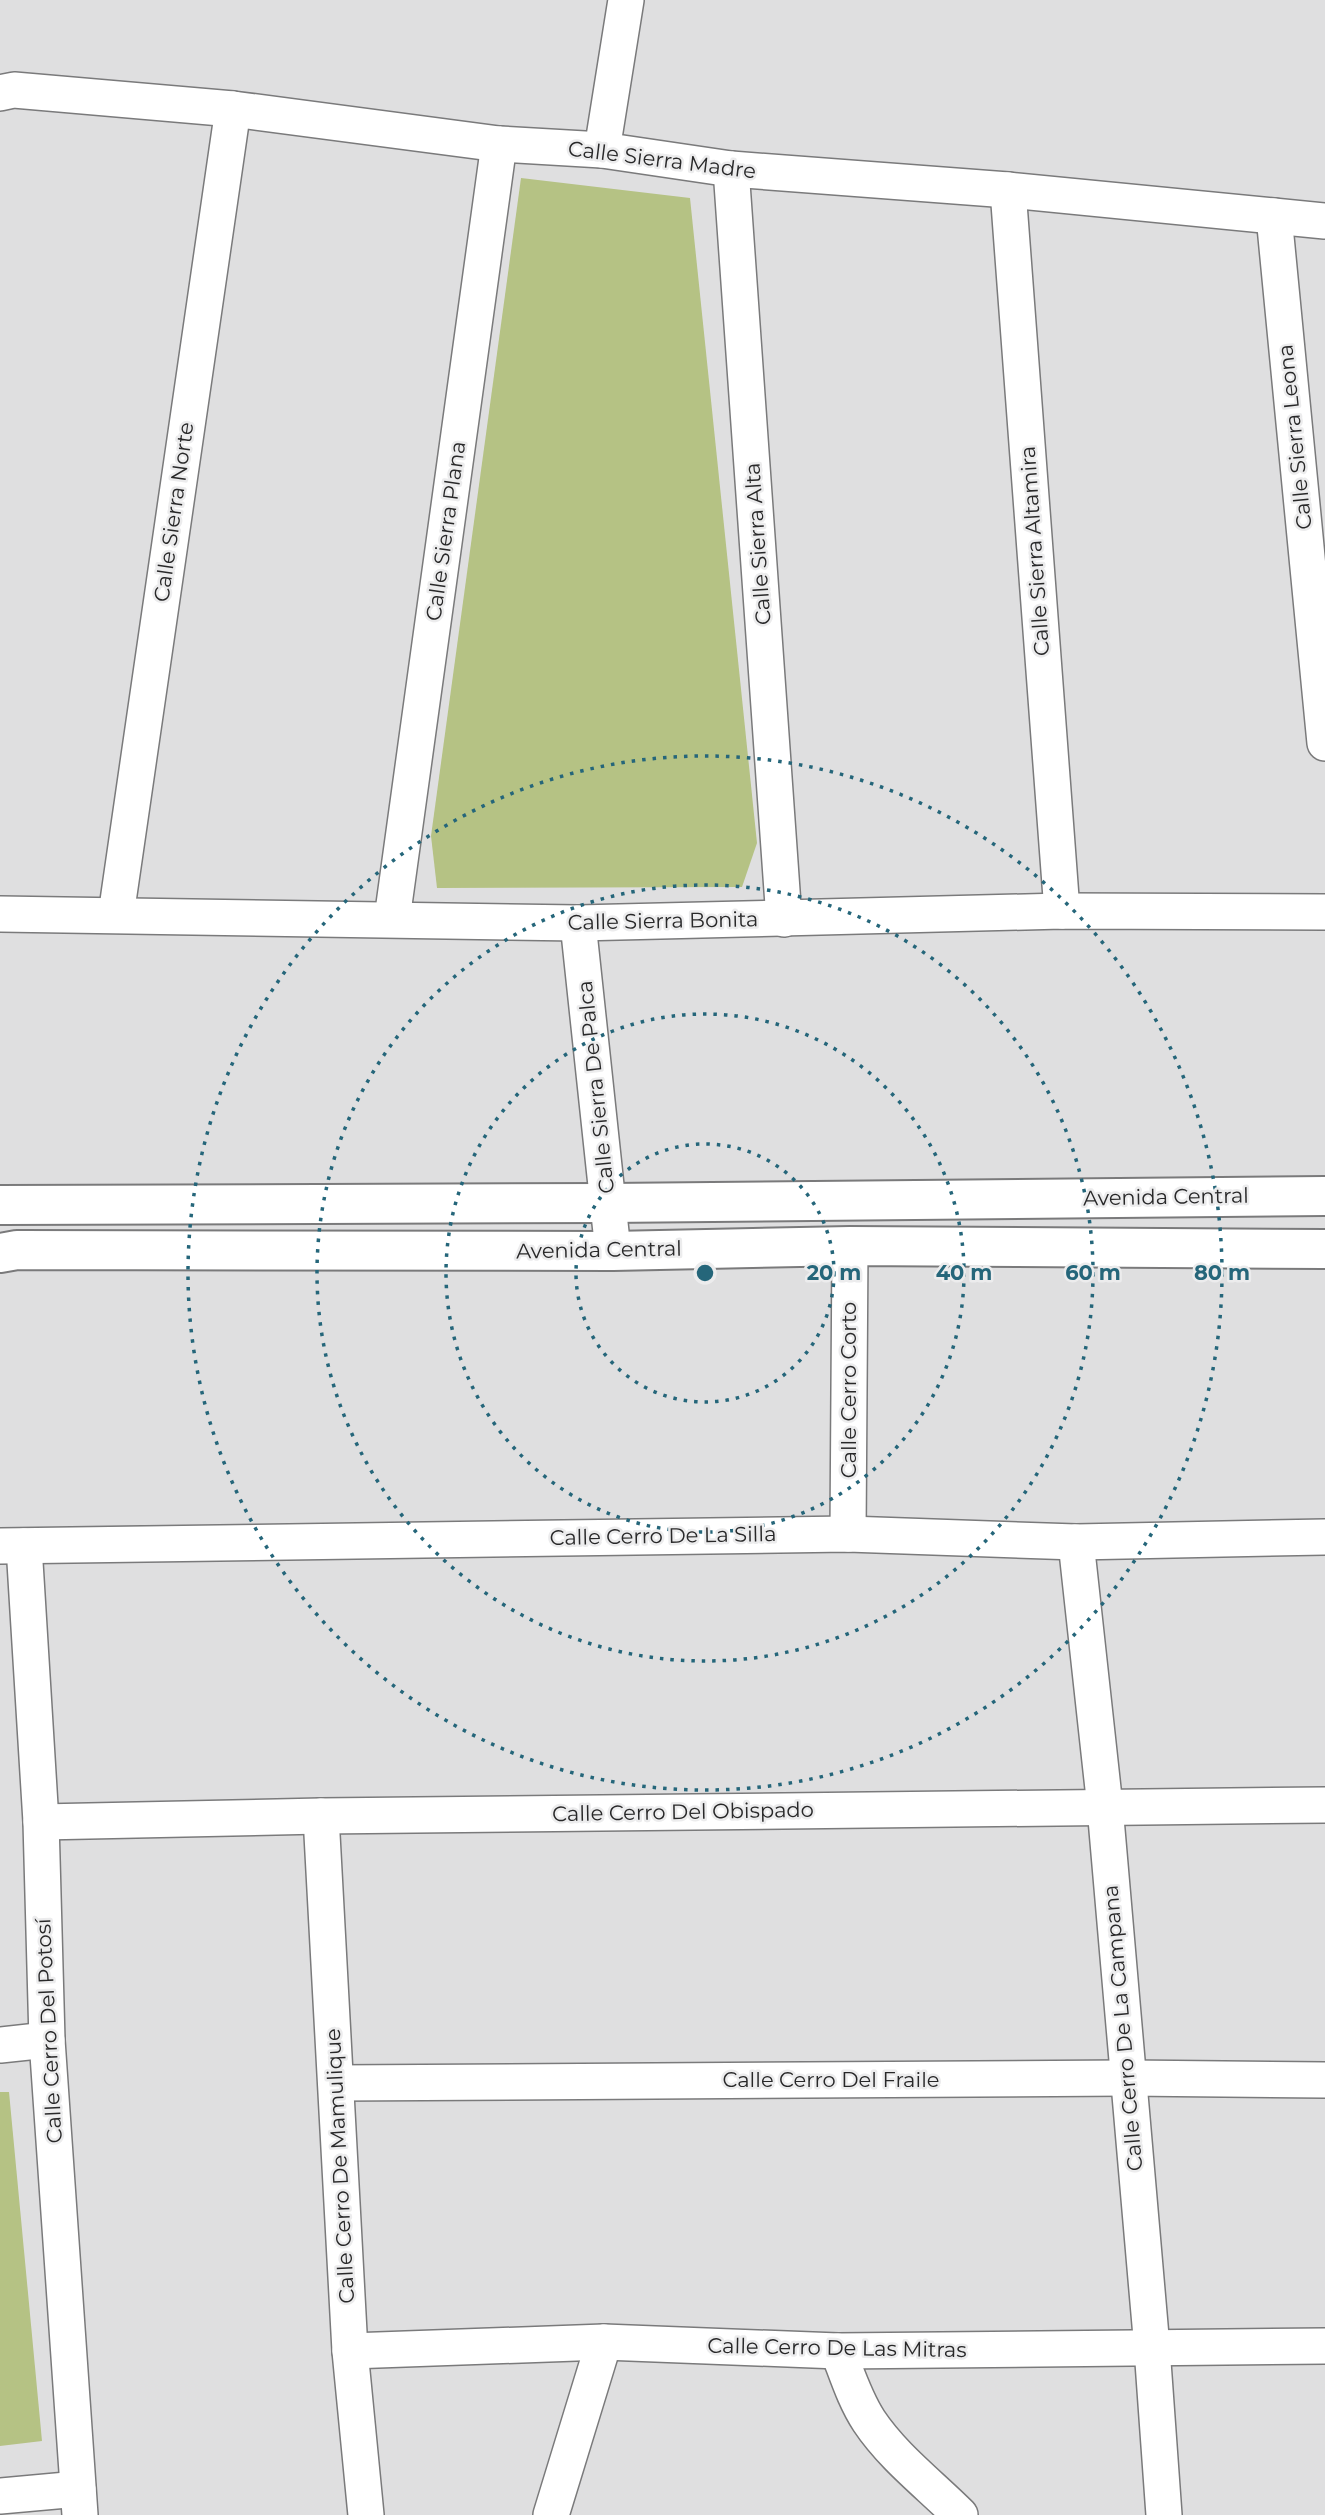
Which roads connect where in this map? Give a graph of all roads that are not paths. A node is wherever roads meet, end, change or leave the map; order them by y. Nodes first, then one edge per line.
1 (626, 0) edge
2 (0, 93) edge
3 (233, 109) junction
4 (499, 144) junction
5 (602, 150) junction
6 (731, 169) junction
7 (1008, 190) junction
8 (1274, 216) junction
9 (1325, 221) edge
10 (1325, 743) edge
11 (1062, 911) junction
12 (1325, 912) edge
13 (0, 914) edge
14 (116, 915) junction
15 (392, 919) junction
16 (784, 919) junction
17 (578, 923) junction
18 (1325, 1196) edge
19 (609, 1203) junction
20 (0, 1205) edge
21 (850, 1246) junction
22 (1325, 1249) edge
23 (613, 1251) junction
24 (0, 1253) edge
25 (848, 1534) junction
26 (1325, 1537) edge
27 (1076, 1542) junction
28 (12, 1546) edge
29 (1325, 1805) edge
30 (1105, 1807) junction
31 (321, 1816) junction
32 (41, 1822) junction
33 (47, 2040) junction
34 (0, 2045) edge
35 (1127, 2078) junction
36 (1325, 2080) edge
37 (336, 2083) junction
38 (604, 2342) junction
39 (1325, 2346) edge
40 (1152, 2348) junction
41 (350, 2351) junction
42 (838, 2351) junction
43 (0, 2496) edge
44 (79, 2502) edge
45 (366, 2515) edge
46 (551, 2515) edge
47 (960, 2515) edge
48 (1164, 2515) edge

1 - 5 street
2 - 3 street, Calle Sierra Madre
3 - 4 street, Calle Sierra Madre
3 - 14 street, Calle Sierra Norte
4 - 5 street, Calle Sierra Madre
4 - 15 street, Calle Sierra Plana
5 - 6 street, Calle Sierra Madre
6 - 7 street, Calle Sierra Madre
6 - 16 street, Calle Sierra Alta
7 - 8 street, Calle Sierra Madre
7 - 11 street, Calle Sierra Altamira
8 - 9 street, Calle Sierra Madre
8 - 10 street, Calle Sierra Leona
11 - 12 street, Calle Sierra Bonita
11 - 16 street, Calle Sierra Bonita
13 - 14 street, Calle Sierra Bonita
14 - 15 street, Calle Sierra Bonita
15 - 17 street, Calle Sierra Bonita
16 - 17 street, Calle Sierra Bonita
17 - 19 street, Calle Sierra De Palca
18 - 19 street, Avenida Central
19 - 20 street, Avenida Central
19 - 23 street, Calle Sierra De Palca
21 - 22 street, Avenida Central
21 - 23 street, Avenida Central
21 - 25 street, Calle Cerro Corto
23 - 24 street, Avenida Central
25 - 27 street, Calle Cerro De La Silla
25 - 28 street, Calle Cerro De La Silla
26 - 27 street, Calle Cerro De La Silla
27 - 30 street, Calle Cerro De La Campana
28 - 32 street, Calle Cerro Del Potosí
29 - 30 street, Calle Cerro Del Obispado
30 - 31 street, Calle Cerro Del Obispado
30 - 35 street, Calle Cerro De La Campana
31 - 32 street, Calle Cerro Del Obispado
31 - 37 street, Calle Cerro De Mamulique
32 - 33 street, Calle Cerro Del Potosí
33 - 34 street
33 - 44 street, Calle Cerro Del Potosí
35 - 36 street, Calle Cerro Del Fraile
35 - 37 street, Calle Cerro Del Fraile
35 - 40 street, Calle Cerro De La Campana
37 - 41 street, Calle Cerro De Mamulique
38 - 41 street, Calle Cerro De Las Mitras
38 - 42 street, Calle Cerro De Las Mitras
38 - 46 street
39 - 40 street, Calle Cerro De Las Mitras
40 - 42 street, Calle Cerro De Las Mitras
40 - 48 street, Calle Cerro De La Campana
41 - 45 street, Calle Cerro De Mamulique
42 - 47 street
43 - 44 street

